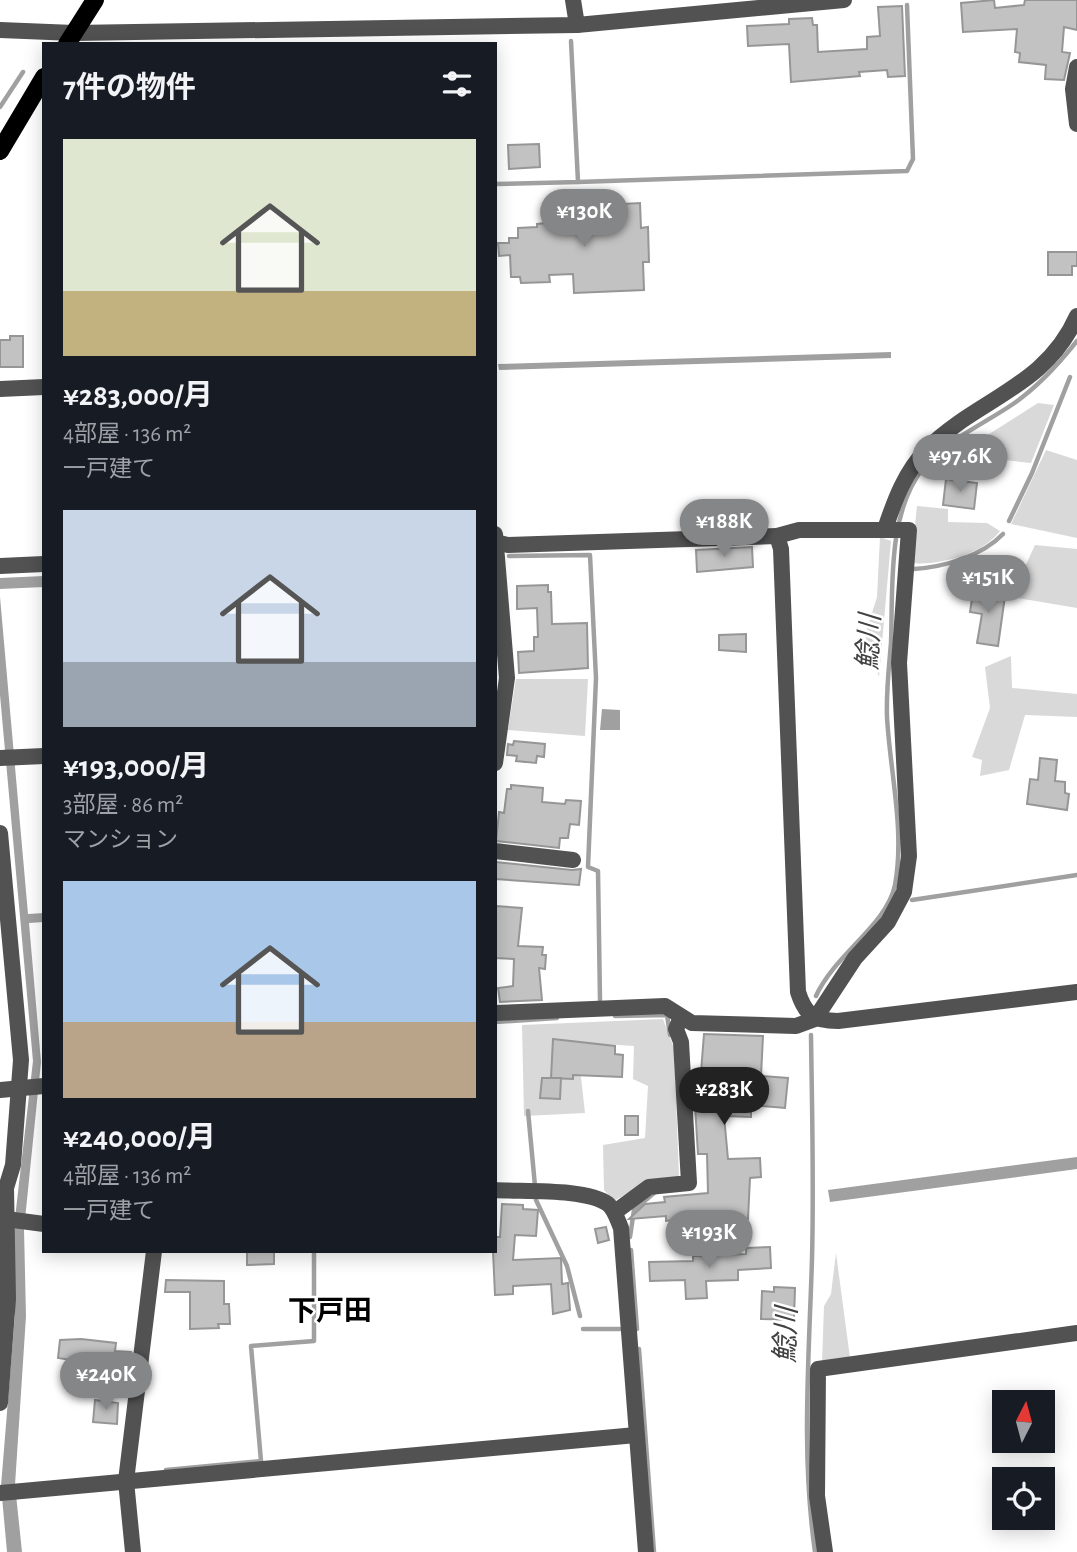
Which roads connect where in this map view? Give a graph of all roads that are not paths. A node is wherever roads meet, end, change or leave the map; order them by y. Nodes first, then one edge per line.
1 (95, 0) edge
2 (573, 0) edge
3 (844, 0) edge
4 (786, 3) edge
5 (576, 25) junction
6 (0, 30) edge
7 (322, 36) edge
8 (479, 36) edge
9 (222, 37) edge
10 (70, 38) edge
11 (1077, 67) edge
12 (42, 80) edge
13 (1077, 124) edge
14 (0, 151) edge
15 (1077, 316) edge
16 (42, 387) edge
17 (0, 389) edge
18 (885, 529) junction
19 (777, 536) junction
20 (497, 540) edge
21 (42, 564) edge
22 (0, 566) edge
23 (497, 567) edge
24 (501, 678) edge
25 (497, 735) edge
26 (42, 756) edge
27 (0, 758) edge
28 (0, 833) edge
29 (497, 851) edge
30 (573, 860) dead end
31 (1077, 992) edge
32 (497, 1013) edge
33 (681, 1017) junction
34 (815, 1019) junction
35 (42, 1086) edge
36 (20, 1088) junction
37 (0, 1090) edge
38 (497, 1190) edge
39 (615, 1212) junction
40 (6, 1219) junction
41 (36, 1223) edge
42 (154, 1253) edge
43 (1077, 1332) edge
44 (0, 1403) edge
45 (636, 1435) junction
46 (126, 1481) junction
47 (0, 1493) edge
48 (133, 1552) edge
49 (646, 1552) edge
50 (825, 1552) edge

1 - 10 main road
2 - 5 street
3 - 4 street
4 - 5 street
5 - 8 street
6 - 10 street
7 - 8 street
7 - 9 street
9 - 10 street
11 - 13 street
12 - 14 main road
15 - 18 street
16 - 17 street
18 - 19 street
18 - 34 street
19 - 20 street
19 - 34 street
21 - 22 street
23 - 24 street
24 - 25 street
26 - 27 street
28 - 36 street
29 - 30 street
31 - 34 street
32 - 33 street
33 - 34 street
33 - 39 street
35 - 36 street
36 - 37 street
36 - 40 street
38 - 39 street
39 - 45 street
40 - 41 street
40 - 44 street
42 - 46 street
43 - 50 street
45 - 46 street
45 - 49 street
46 - 47 street
46 - 48 street

